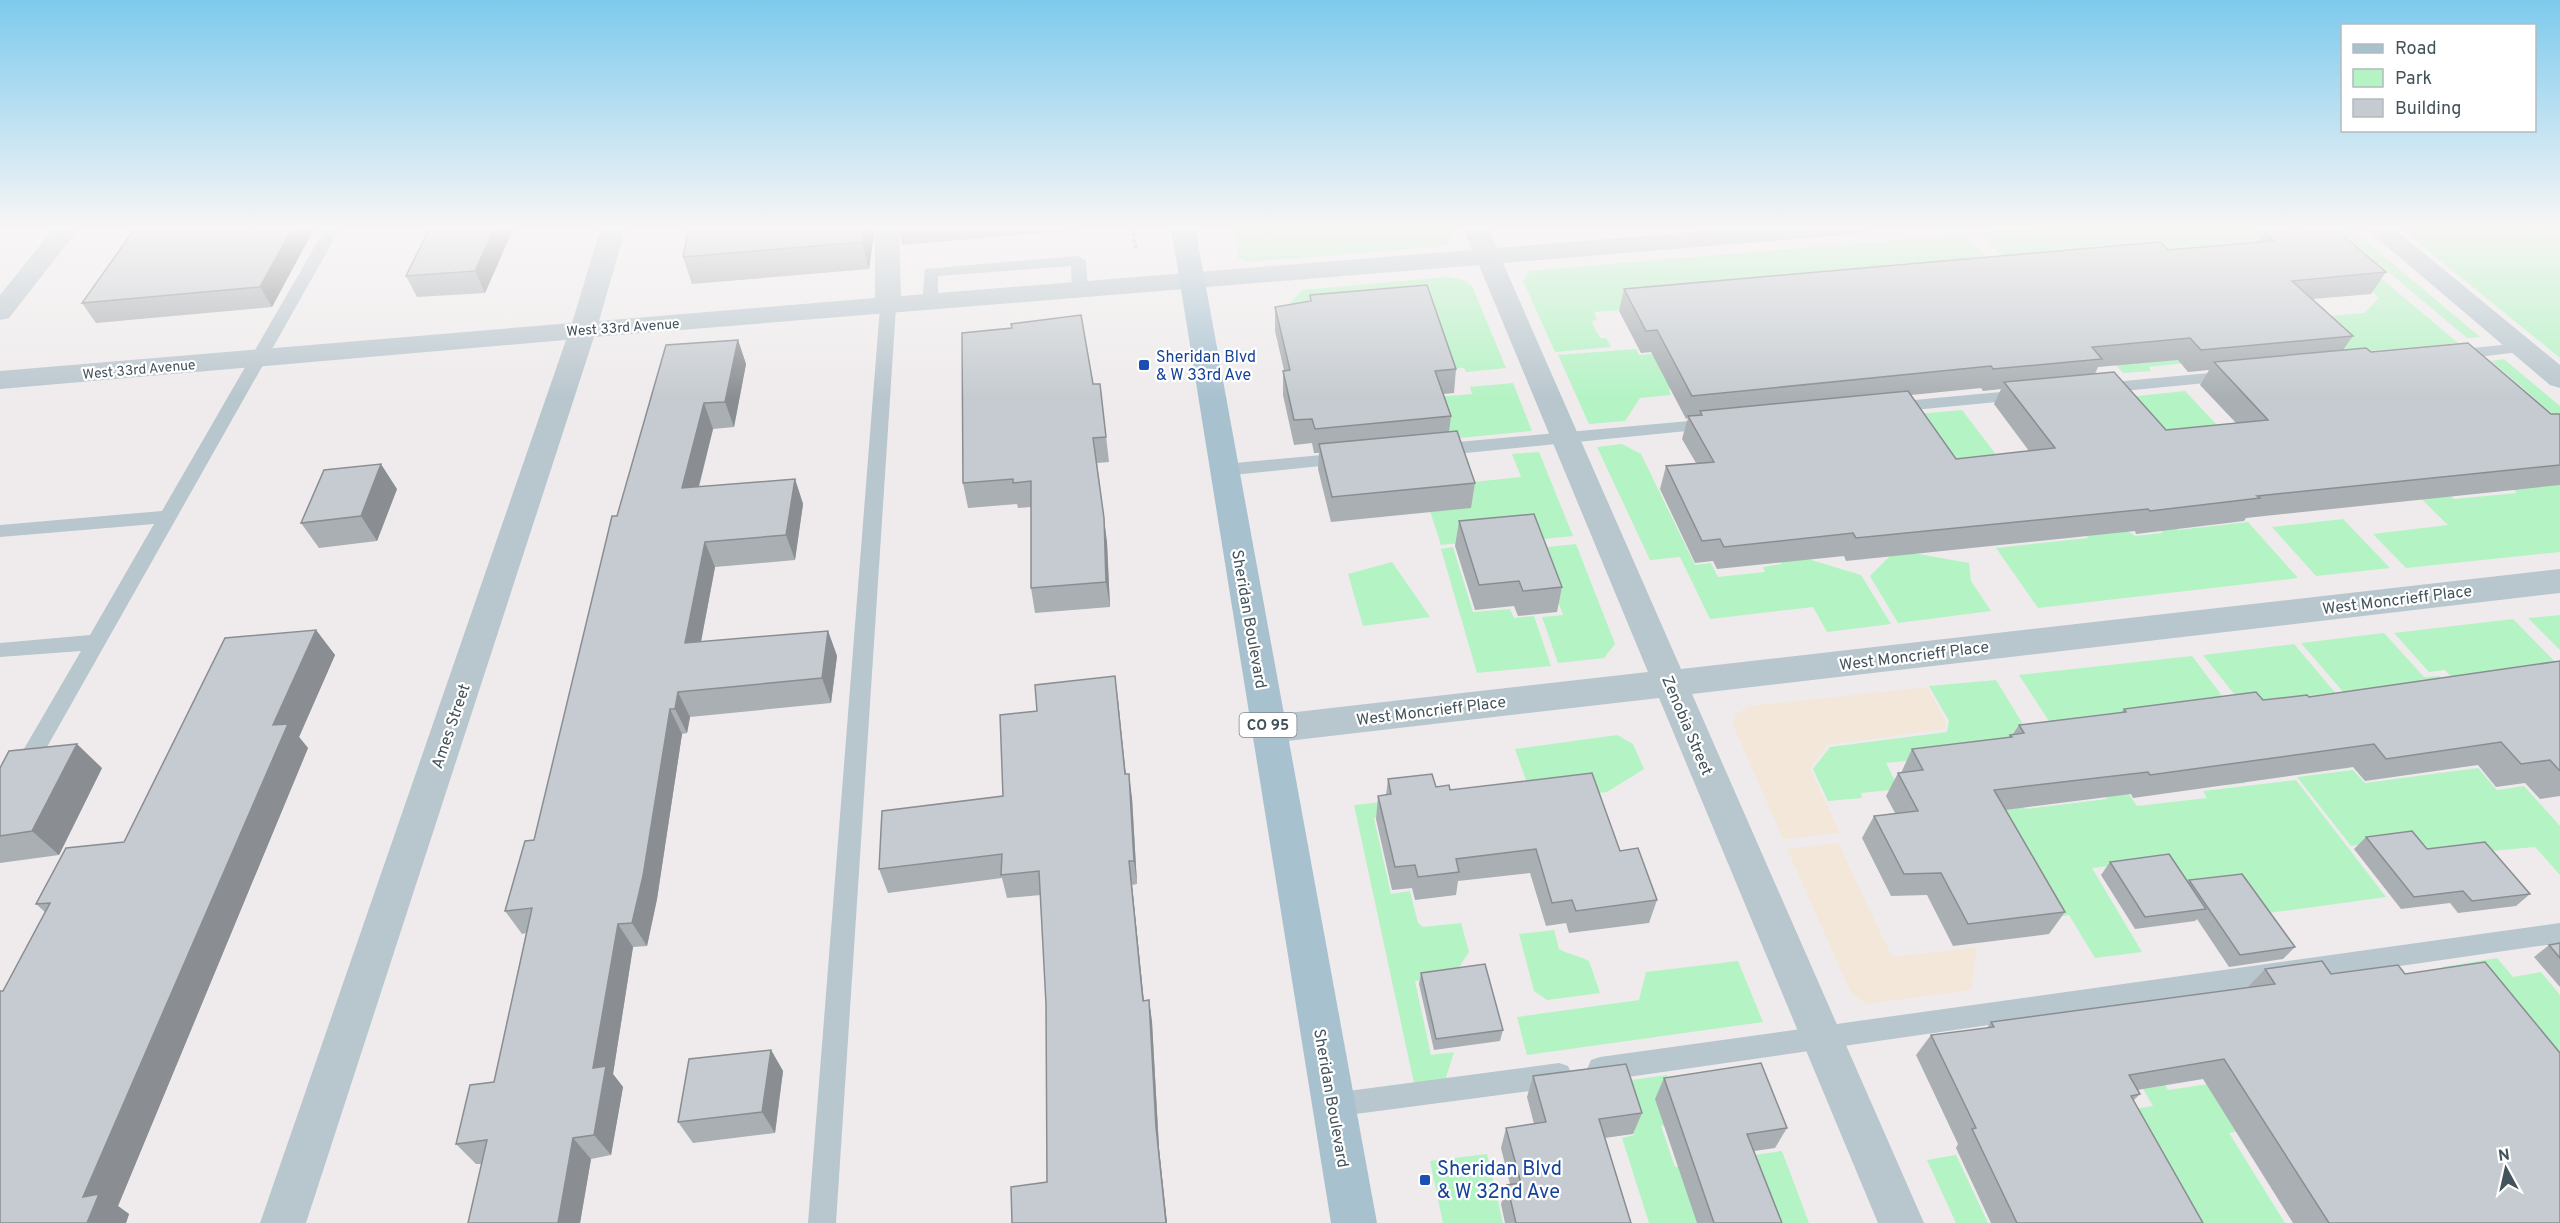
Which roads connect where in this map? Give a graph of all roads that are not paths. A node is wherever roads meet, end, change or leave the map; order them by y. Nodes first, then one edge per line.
1 (23, 284) edge
2 (301, 284) edge
3 (597, 284) edge
4 (888, 284) edge
5 (1169, 284) edge
6 (1192, 284) edge
7 (1499, 284) edge
8 (2444, 284) edge
9 (888, 307) junction
10 (0, 312) edge
11 (583, 330) junction
12 (2522, 348) junction
13 (2430, 357) edge
14 (257, 359) junction
15 (2252, 374) edge
16 (2560, 379) edge
17 (0, 380) edge
18 (2086, 389) edge
19 (2039, 394) edge
20 (1873, 409) edge
21 (1731, 423) edge
22 (1565, 438) junction
23 (1415, 452) edge
24 (1358, 457) edge
25 (1224, 470) junction
26 (167, 517) junction
27 (0, 531) edge
28 (2560, 580) edge
29 (96, 642) junction
30 (0, 650) edge
31 (1670, 682) junction
32 (1269, 729) junction
33 (0, 810) edge
34 (2560, 933) edge
35 (1822, 1038) junction
36 (1333, 1105) junction
37 (283, 1223) edge
38 (822, 1223) edge
39 (1354, 1223) edge
40 (1901, 1223) edge

1 - 10 street
2 - 14 lane
3 - 11 street, Ames Street
4 - 9 street
5 - 9 street, West 33rd Avenue
6 - 25 main road, Sheridan Boulevard / CO 95
7 - 22 street, Zenobia Street
8 - 12 street
9 - 11 street, West 33rd Avenue
9 - 38 lane
11 - 14 street, West 33rd Avenue
11 - 37 street, Ames Street
12 - 13 lane
12 - 16 street
14 - 17 street, West 33rd Avenue
14 - 26 lane
15 - 18 lane
19 - 20 lane
21 - 22 lane
22 - 23 lane
22 - 31 street, Zenobia Street
24 - 25 lane
25 - 32 main road, Sheridan Boulevard / CO 95
26 - 27 lane
26 - 29 lane
28 - 31 street, West Moncrieff Place
29 - 30 lane
29 - 33 lane
31 - 32 street, West Moncrieff Place
31 - 35 street, Zenobia Street
32 - 36 main road, Sheridan Boulevard / CO 95
34 - 35 lane
35 - 36 lane
35 - 40 street, Zenobia Street
36 - 39 main road, Sheridan Boulevard / CO 95

